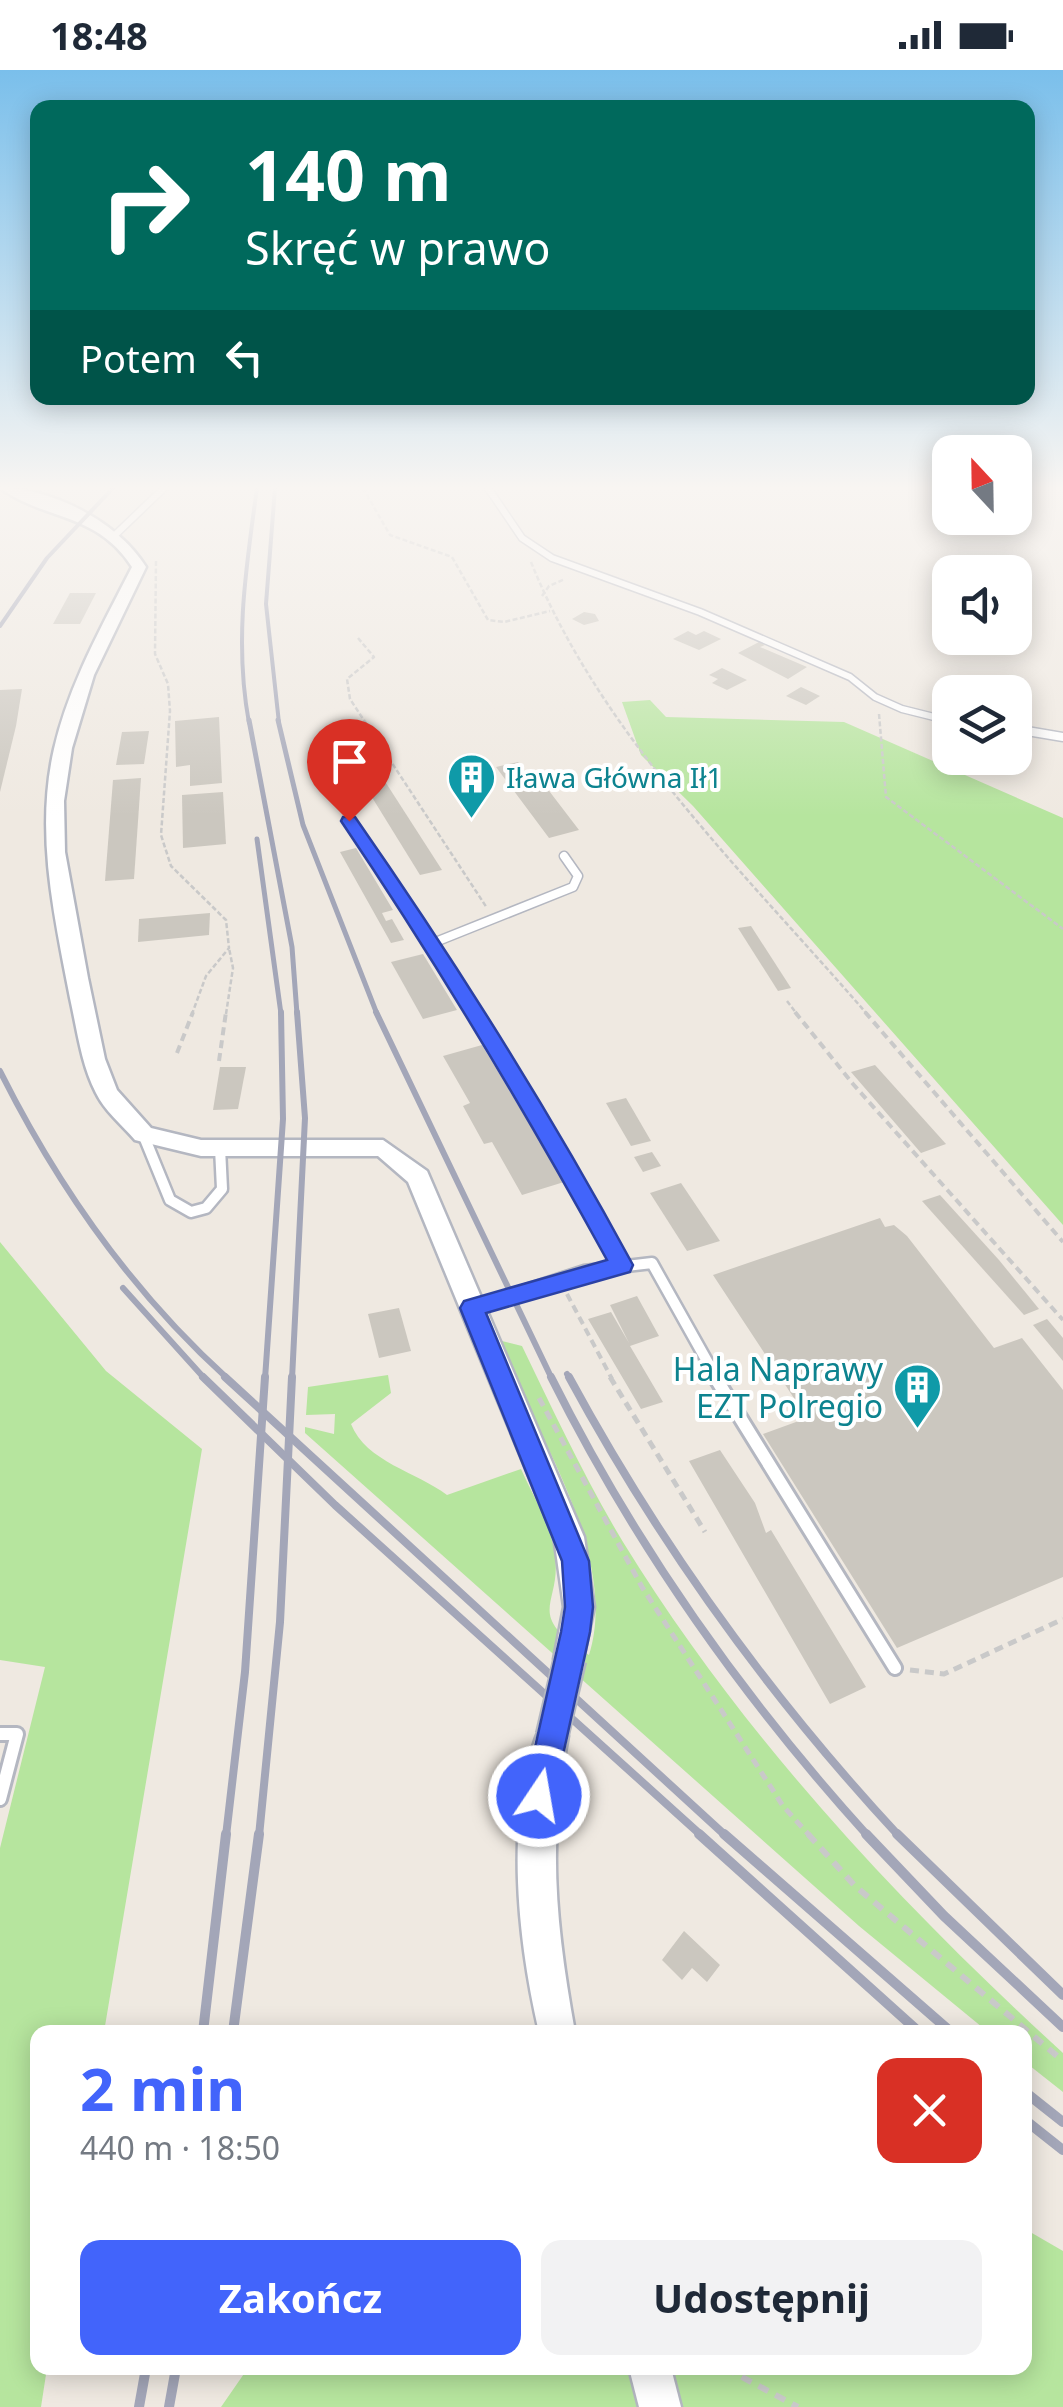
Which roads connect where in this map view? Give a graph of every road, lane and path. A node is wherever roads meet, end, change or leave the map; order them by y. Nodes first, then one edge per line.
1 (124, 597) edge
2 (158, 597) edge
3 (475, 597) edge
4 (545, 597) edge
5 (659, 597) edge
6 (550, 611) junction
7 (358, 638) dead end
8 (875, 697) junction
9 (932, 715) edge
10 (1032, 732) edge
11 (1063, 737) edge
12 (349, 821) dead end
13 (564, 856) dead end
14 (491, 920) junction
15 (1063, 929) edge
16 (433, 943) junction
17 (229, 948) junction
18 (787, 1000) dead end
19 (177, 1053) dead end
20 (219, 1061) dead end
21 (143, 1134) junction
22 (220, 1148) junction
23 (1063, 1242) edge
24 (622, 1265) junction
25 (560, 1279) junction
26 (472, 1308) junction
27 (1063, 1320) edge
28 (536, 1394) dead end
29 (705, 1532) dead end
30 (1063, 1619) edge
31 (895, 1668) joint
32 (0, 1734) edge
33 (0, 1799) edge
34 (555, 2025) edge
35 (1020, 2025) edge
36 (1032, 2035) edge
37 (1063, 2061) edge
38 (737, 2375) edge
39 (798, 2407) edge

1 - 21 street
2 - 17 path
3 - 6 path
4 - 6 path
5 - 8 lane
6 - 23 path
7 - 14 path
8 - 9 lane
8 - 15 path
10 - 11 lane
12 - 16 lane
13 - 14 lane
14 - 16 lane
16 - 24 lane
17 - 19 path
17 - 20 path
18 - 27 path
21 - 22 street
21 - 22 lane
22 - 26 street
24 - 25 lane
24 - 31 lane
25 - 26 lane
25 - 29 path
26 - 34 street, bridge
28 - 35 path
30 - 31 path
32 - 33 lane
36 - 37 path
38 - 39 path

